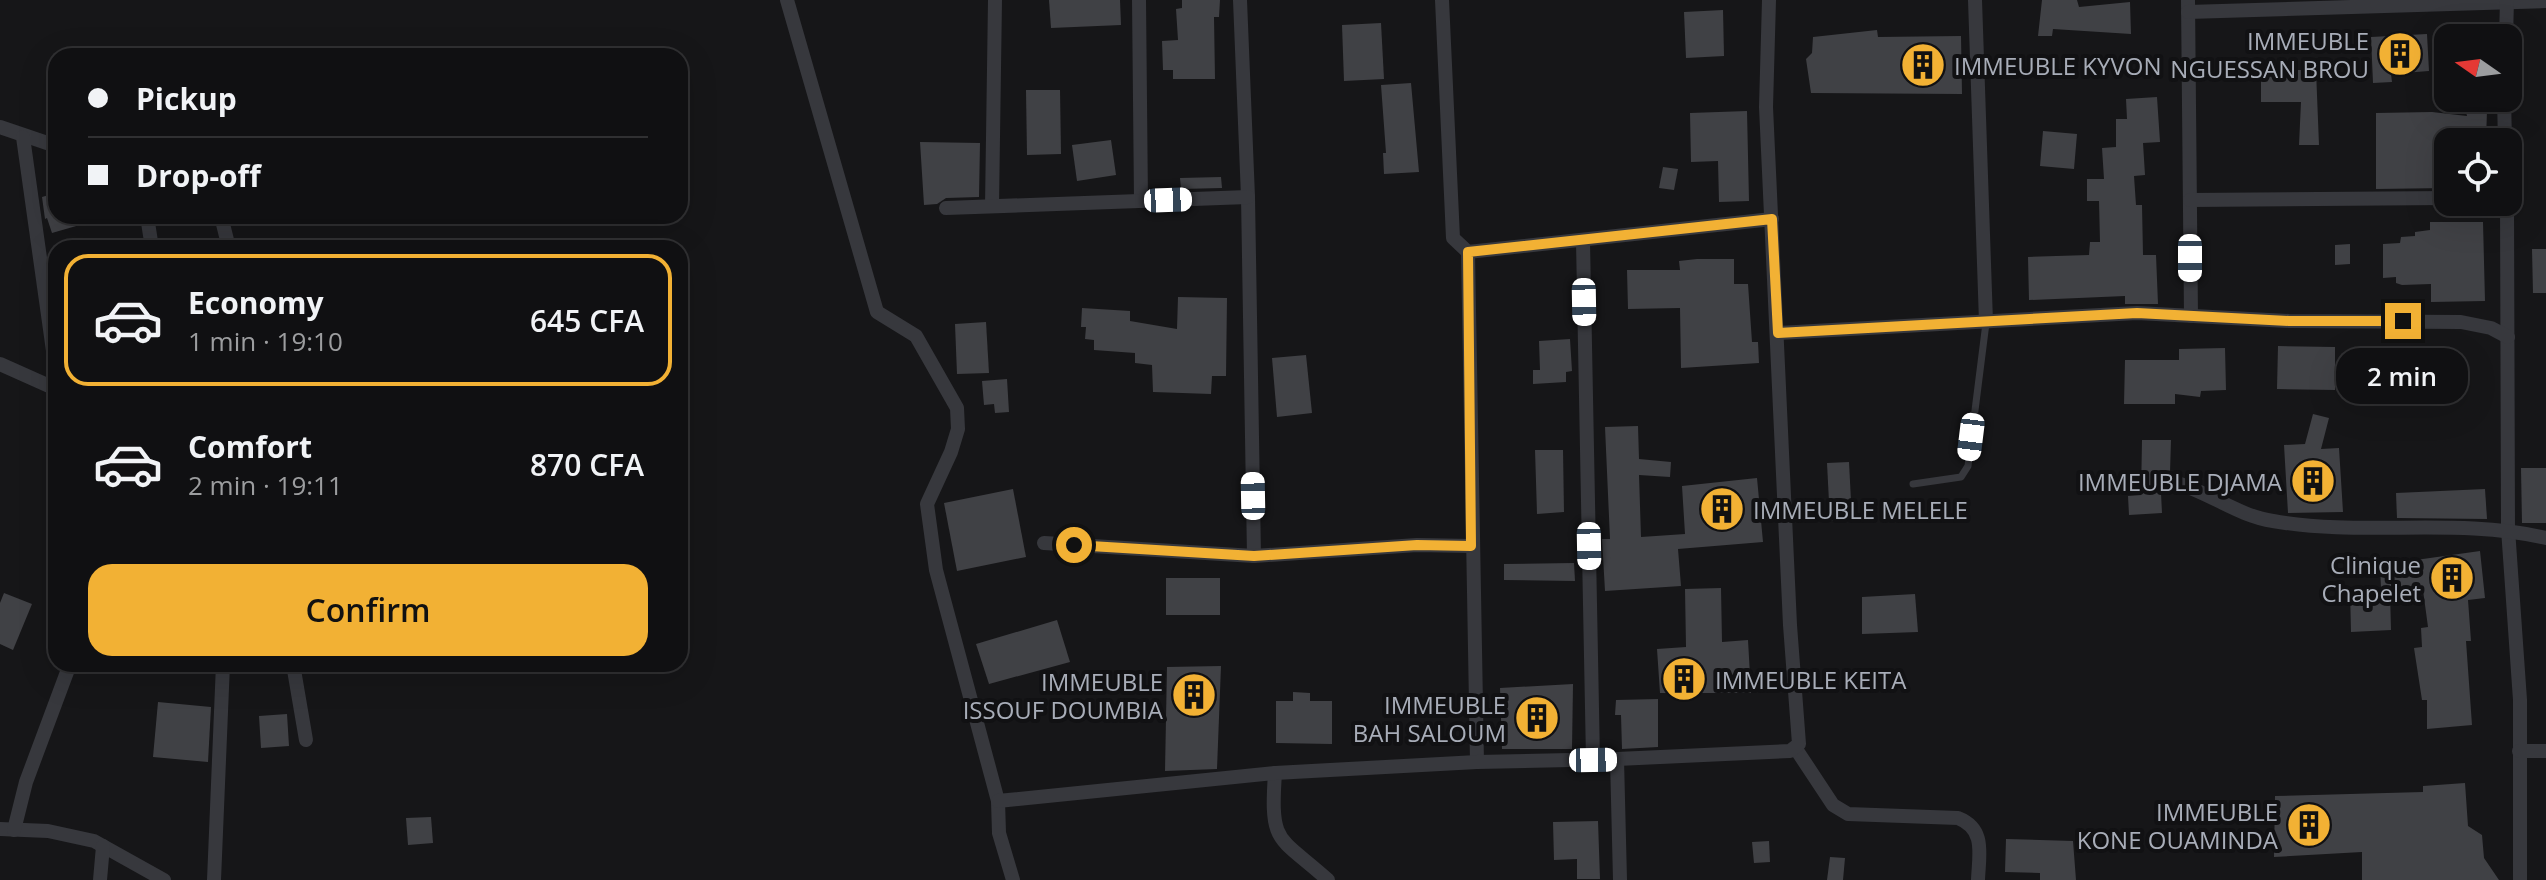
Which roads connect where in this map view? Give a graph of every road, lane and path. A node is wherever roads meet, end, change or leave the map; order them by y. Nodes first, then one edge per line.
1 (787, 0) edge
2 (995, 0) edge
3 (1139, 0) edge
4 (1240, 0) edge
5 (1442, 0) edge
6 (1769, 0) edge
7 (1975, 0) edge
8 (2507, 1) edge
9 (2546, 1) edge
10 (2188, 6) edge
11 (2506, 24) edge
12 (0, 127) edge
13 (23, 137) junction
14 (48, 144) edge
15 (1248, 197) junction
16 (2434, 198) edge
17 (2190, 200) junction
18 (1141, 201) junction
19 (992, 206) junction
20 (946, 208) dead end
21 (2507, 216) edge
22 (1772, 219) junction
23 (1583, 241) junction
24 (1468, 252) junction
25 (48, 315) edge
26 (2191, 316) junction
27 (1986, 322) junction
28 (1778, 333) junction
29 (2508, 337) junction
30 (0, 364) edge
31 (48, 385) edge
32 (2177, 483) dead end
33 (1913, 484) dead end
34 (2508, 529) junction
35 (2546, 538) edge
36 (1044, 543) dead end
37 (1471, 546) junction
38 (1254, 556) junction
39 (67, 672) edge
40 (223, 672) edge
41 (294, 672) edge
42 (306, 740) dead end
43 (1796, 749) junction
44 (2519, 751) junction
45 (2546, 751) edge
46 (1617, 759) junction
47 (1593, 760) junction
48 (1477, 762) junction
49 (1275, 773) junction
50 (998, 801) junction
51 (7, 830) edge
52 (103, 846) junction
53 (100, 880) edge
54 (164, 880) edge
55 (214, 880) edge
56 (1013, 880) edge
57 (1328, 880) edge
58 (1620, 880) edge
59 (1978, 880) edge
60 (2520, 880) edge

1 - 50 street
2 - 19 street
3 - 18 street
4 - 15 street
5 - 24 street
6 - 22 street
7 - 27 street
8 - 9 street
8 - 10 street
8 - 11 street
10 - 17 street
12 - 13 street
13 - 14 street
13 - 25 street
15 - 18 street
15 - 38 street
16 - 17 street
17 - 26 street
18 - 19 street
19 - 20 street
21 - 29 street
22 - 23 street
22 - 28 street
23 - 24 street
23 - 47 street
24 - 37 street
26 - 27 street
26 - 29 street
27 - 28 street
27 - 33 lane
28 - 43 street
29 - 34 street
30 - 31 street
32 - 34 street
34 - 35 street
34 - 44 street
36 - 38 street
37 - 38 street
37 - 48 street
39 - 51 street
40 - 55 street
41 - 42 street
43 - 46 street
43 - 59 street
44 - 45 street
44 - 60 street
46 - 47 street
46 - 58 street
47 - 48 street
48 - 49 street
49 - 50 street
49 - 57 street
50 - 56 street
51 - 52 street
52 - 53 street
52 - 54 street

